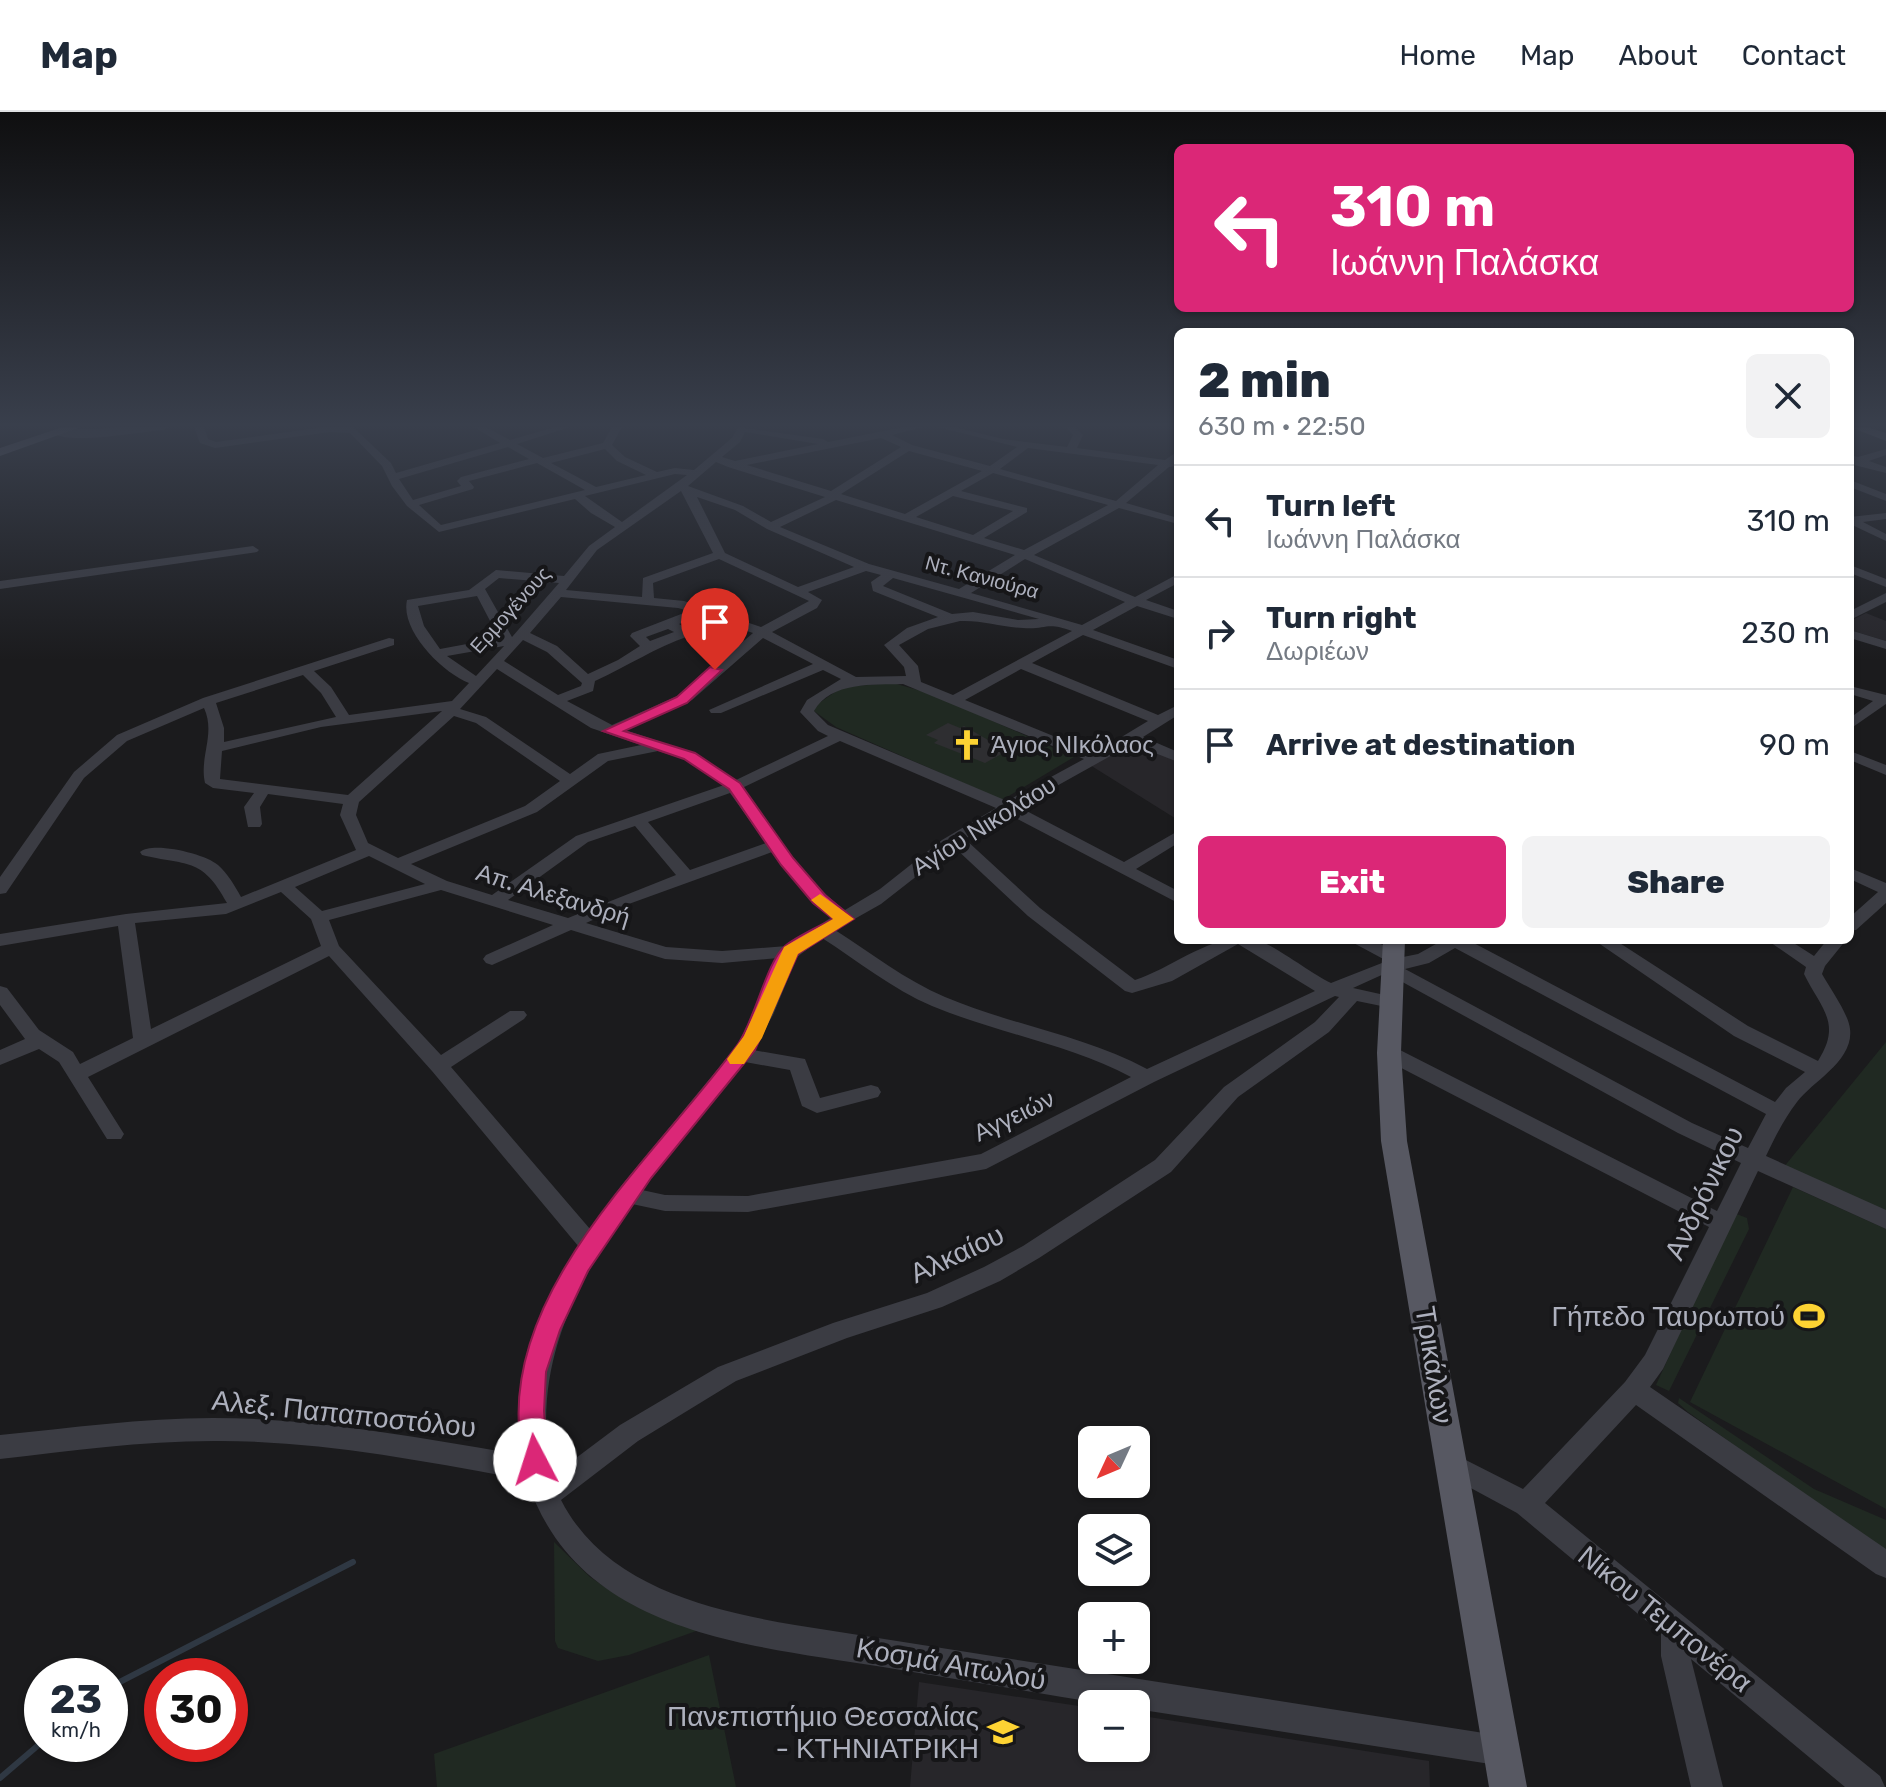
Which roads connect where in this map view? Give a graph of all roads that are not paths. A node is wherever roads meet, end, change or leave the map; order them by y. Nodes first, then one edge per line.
1 (412, 505) edge
2 (506, 505) edge
3 (590, 505) edge
4 (658, 505) edge
5 (693, 505) edge
6 (731, 505) edge
7 (814, 505) edge
8 (861, 505) edge
9 (929, 505) edge
10 (1004, 505) edge
11 (1116, 505) edge
12 (1127, 505) edge
13 (1886, 516) edge
14 (904, 519) junction
15 (1174, 520) edge
16 (1854, 520) edge
17 (1854, 522) edge
18 (622, 527) junction
19 (771, 527) junction
20 (1886, 538) edge
21 (974, 539) junction
22 (253, 550) dead end
23 (720, 555) junction
24 (1024, 555) junction
25 (865, 567) junction
26 (1854, 571) edge
27 (890, 575) junction
28 (566, 580) junction
29 (1174, 580) edge
30 (1886, 583) edge
31 (0, 585) edge
32 (475, 591) junction
33 (799, 591) junction
34 (557, 593) junction
35 (962, 593) junction
36 (1886, 597) edge
37 (648, 599) junction
38 (1134, 601) junction
39 (702, 611) junction
40 (1174, 614) edge
41 (1854, 614) edge
42 (947, 616) junction
43 (1052, 619) junction
44 (1081, 629) junction
45 (762, 632) junction
46 (1854, 635) edge
47 (513, 639) junction
48 (389, 642) dead end
49 (1886, 645) edge
50 (436, 654) junction
51 (494, 661) junction
52 (1019, 663) junction
53 (825, 664) junction
54 (1174, 664) edge
55 (305, 669) junction
56 (587, 679) junction
57 (851, 679) junction
58 (476, 681) junction
59 (914, 682) junction
60 (1854, 691) edge
61 (956, 699) junction
62 (557, 700) junction
63 (1885, 700) edge
64 (208, 701) junction
65 (454, 708) junction
66 (716, 710) dead end
67 (1174, 713) edge
68 (345, 719) junction
69 (1160, 721) junction
70 (1854, 722) edge
71 (611, 731) junction
72 (841, 735) junction
73 (1131, 738) junction
74 (657, 746) junction
75 (217, 748) junction
76 (1174, 755) edge
77 (1854, 757) edge
78 (1095, 758) junction
79 (1886, 770) edge
80 (569, 780) junction
81 (735, 786) junction
82 (263, 791) junction
83 (352, 800) junction
84 (1007, 807) junction
85 (638, 820) junction
86 (254, 824) dead end
87 (1174, 838) edge
88 (955, 839) junction
89 (775, 845) junction
90 (367, 851) junction
91 (148, 852) dead end
92 (395, 865) junction
93 (1854, 866) edge
94 (1126, 868) junction
95 (685, 875) junction
96 (1854, 875) edge
97 (1886, 879) edge
98 (441, 885) junction
99 (285, 887) junction
100 (0, 889) edge
101 (1886, 892) edge
102 (1174, 896) edge
103 (493, 902) junction
104 (237, 906) junction
105 (1854, 915) edge
106 (319, 917) junction
107 (126, 919) junction
108 (845, 919) junction
109 (575, 924) junction
110 (825, 932) junction
111 (0, 940) edge
112 (1225, 944) edge
113 (1251, 944) edge
114 (1365, 944) edge
115 (1449, 944) edge
116 (1463, 944) edge
117 (1609, 944) edge
118 (1782, 944) edge
119 (1834, 944) edge
120 (331, 948) junction
121 (790, 951) junction
122 (1393, 957) edge
123 (492, 959) dead end
124 (1816, 965) junction
125 (0, 992) edge
126 (1341, 993) junction
127 (1391, 1002) junction
128 (517, 1015) dead end
129 (39, 1041) junction
130 (143, 1042) junction
131 (1389, 1053) junction
132 (740, 1055) junction
133 (0, 1058) edge
134 (439, 1066) junction
135 (1821, 1071) junction
136 (77, 1074) junction
137 (1147, 1077) junction
138 (871, 1092) dead end
139 (1778, 1112) junction
140 (114, 1134) dead end
141 (1753, 1160) junction
142 (627, 1195) junction
143 (1886, 1220) edge
144 (1721, 1223) junction
145 (592, 1247) junction
146 (1634, 1390) junction
147 (0, 1447) edge
148 (1452, 1465) junction
149 (541, 1483) junction
150 (1526, 1504) junction
151 (1886, 1565) edge
152 (1675, 1627) junction
153 (1503, 1751) junction
154 (1508, 1787) edge
155 (1707, 1787) edge
156 (1869, 1787) edge

1 - 2 street
3 - 18 street
4 - 18 street, Ερμογένους
5 - 23 street
6 - 19 street, Ντ. Κανιούρα
7 - 19 street
8 - 14 street
9 - 14 street
10 - 21 street
11 - 24 street
12 - 15 street
13 - 16 street
14 - 21 street
17 - 20 street
18 - 28 street, Ερμογένους
19 - 25 street, Ντ. Κανιούρα
21 - 24 street
22 - 31 street
23 - 33 street
23 - 37 street
24 - 35 street
24 - 38 street
25 - 27 street, Ντ. Κανιούρα
25 - 33 street
26 - 30 street
27 - 35 street, Ντ. Κανιούρα
27 - 42 street
28 - 32 street
28 - 34 street, Ερμογένους
29 - 38 street
32 - 47 street
32 - 50 street
33 - 45 street
34 - 37 street
34 - 47 street, Ερμογένους
35 - 43 street, Ντ. Κανιούρα
36 - 41 street
37 - 39 street
38 - 40 street
38 - 44 street
39 - 45 street
39 - 56 street
42 - 43 street
42 - 59 street
43 - 44 street, Ντ. Κανιούρα
44 - 52 street
44 - 54 street, Ντ. Κανιούρα
45 - 53 street
45 - 71 street
46 - 49 street
47 - 50 street
47 - 51 street, Ερμογένους
47 - 56 street
48 - 55 street
50 - 58 street
51 - 58 street, Ερμογένους
51 - 62 street
52 - 61 street
52 - 69 street
53 - 57 street
53 - 66 street
55 - 64 street
55 - 68 street
56 - 62 street
57 - 59 street
57 - 72 street
58 - 65 street, Ερμογένους
59 - 61 street
60 - 63 street
61 - 78 street
62 - 71 street
63 - 70 street
64 - 75 street
64 - 100 street
65 - 68 street
65 - 80 street
65 - 83 street, Ερμογένους
67 - 69 street, Αγίου Νικολάου
68 - 75 street
69 - 73 street, Αγίου Νικολάου
71 - 74 street
72 - 81 street
72 - 84 street
73 - 76 street
73 - 78 street, Αγίου Νικολάου
74 - 80 street
74 - 81 street
75 - 82 street
77 - 79 street
78 - 84 street, Αγίου Νικολάου
80 - 92 street
81 - 85 street
81 - 89 street
82 - 83 street
82 - 86 street
83 - 90 street
84 - 88 street, Αγίου Νικολάου
84 - 94 street
85 - 95 street
85 - 103 street
87 - 94 street
88 - 108 street, Αγίου Νικολάου
88 - 112 street
89 - 95 street
89 - 108 street
90 - 92 street, Απ. Αλεξανδρή
90 - 99 street
91 - 104 street
92 - 98 street, Απ. Αλεξανδρή
93 - 97 street
94 - 102 street
95 - 109 street
96 - 101 street
98 - 103 street, Απ. Αλεξανδρή
98 - 106 street
99 - 104 street
99 - 106 street
101 - 105 street
103 - 109 street, Απ. Αλεξανδρή
104 - 107 street
106 - 120 street
107 - 111 street
107 - 130 street
108 - 110 street, Αγίου Νικολάου
109 - 121 street, Απ. Αλεξανδρή
109 - 123 street
110 - 121 street, Αγίου Νικολάου
110 - 137 street
113 - 126 street
114 - 122 street
115 - 122 street, Αγγειών
116 - 139 street
117 - 135 street
118 - 124 street
119 - 124 street
120 - 130 street
120 - 134 street
121 - 132 street
122 - 126 street, Αγγειών
122 - 127 main road, Τρικάλων
122 - 141 street
124 - 135 street, Ανδρόνικου
125 - 129 street
126 - 127 street
126 - 137 street, Αγγειών
126 - 149 street, Αλκαίου
127 - 131 main road, Τρικάλων
128 - 134 street
129 - 133 street
129 - 136 street
130 - 136 street
131 - 144 street
131 - 148 main road, Τρικάλων
132 - 138 street
132 - 142 street
134 - 145 street
135 - 139 street, Ανδρόνικου
136 - 140 street
137 - 142 street, Αγγειών
139 - 141 street, Ανδρόνικου
141 - 143 street
141 - 144 street, Ανδρόνικου
142 - 145 street
144 - 146 street, Ανδρόνικου
145 - 149 street
146 - 150 street, Ανδρόνικου
146 - 151 street
147 - 149 street, Αλεξ. Παπαποστόλου
148 - 150 street, Νίκου Τεμπονέρα
148 - 153 main road, Τρικάλων
149 - 153 street, Κοσμά Αιτωλού
150 - 152 street, Νίκου Τεμπονέρα
152 - 155 street
152 - 156 street, Νίκου Τεμπονέρα
153 - 154 main road, Τρικάλων

